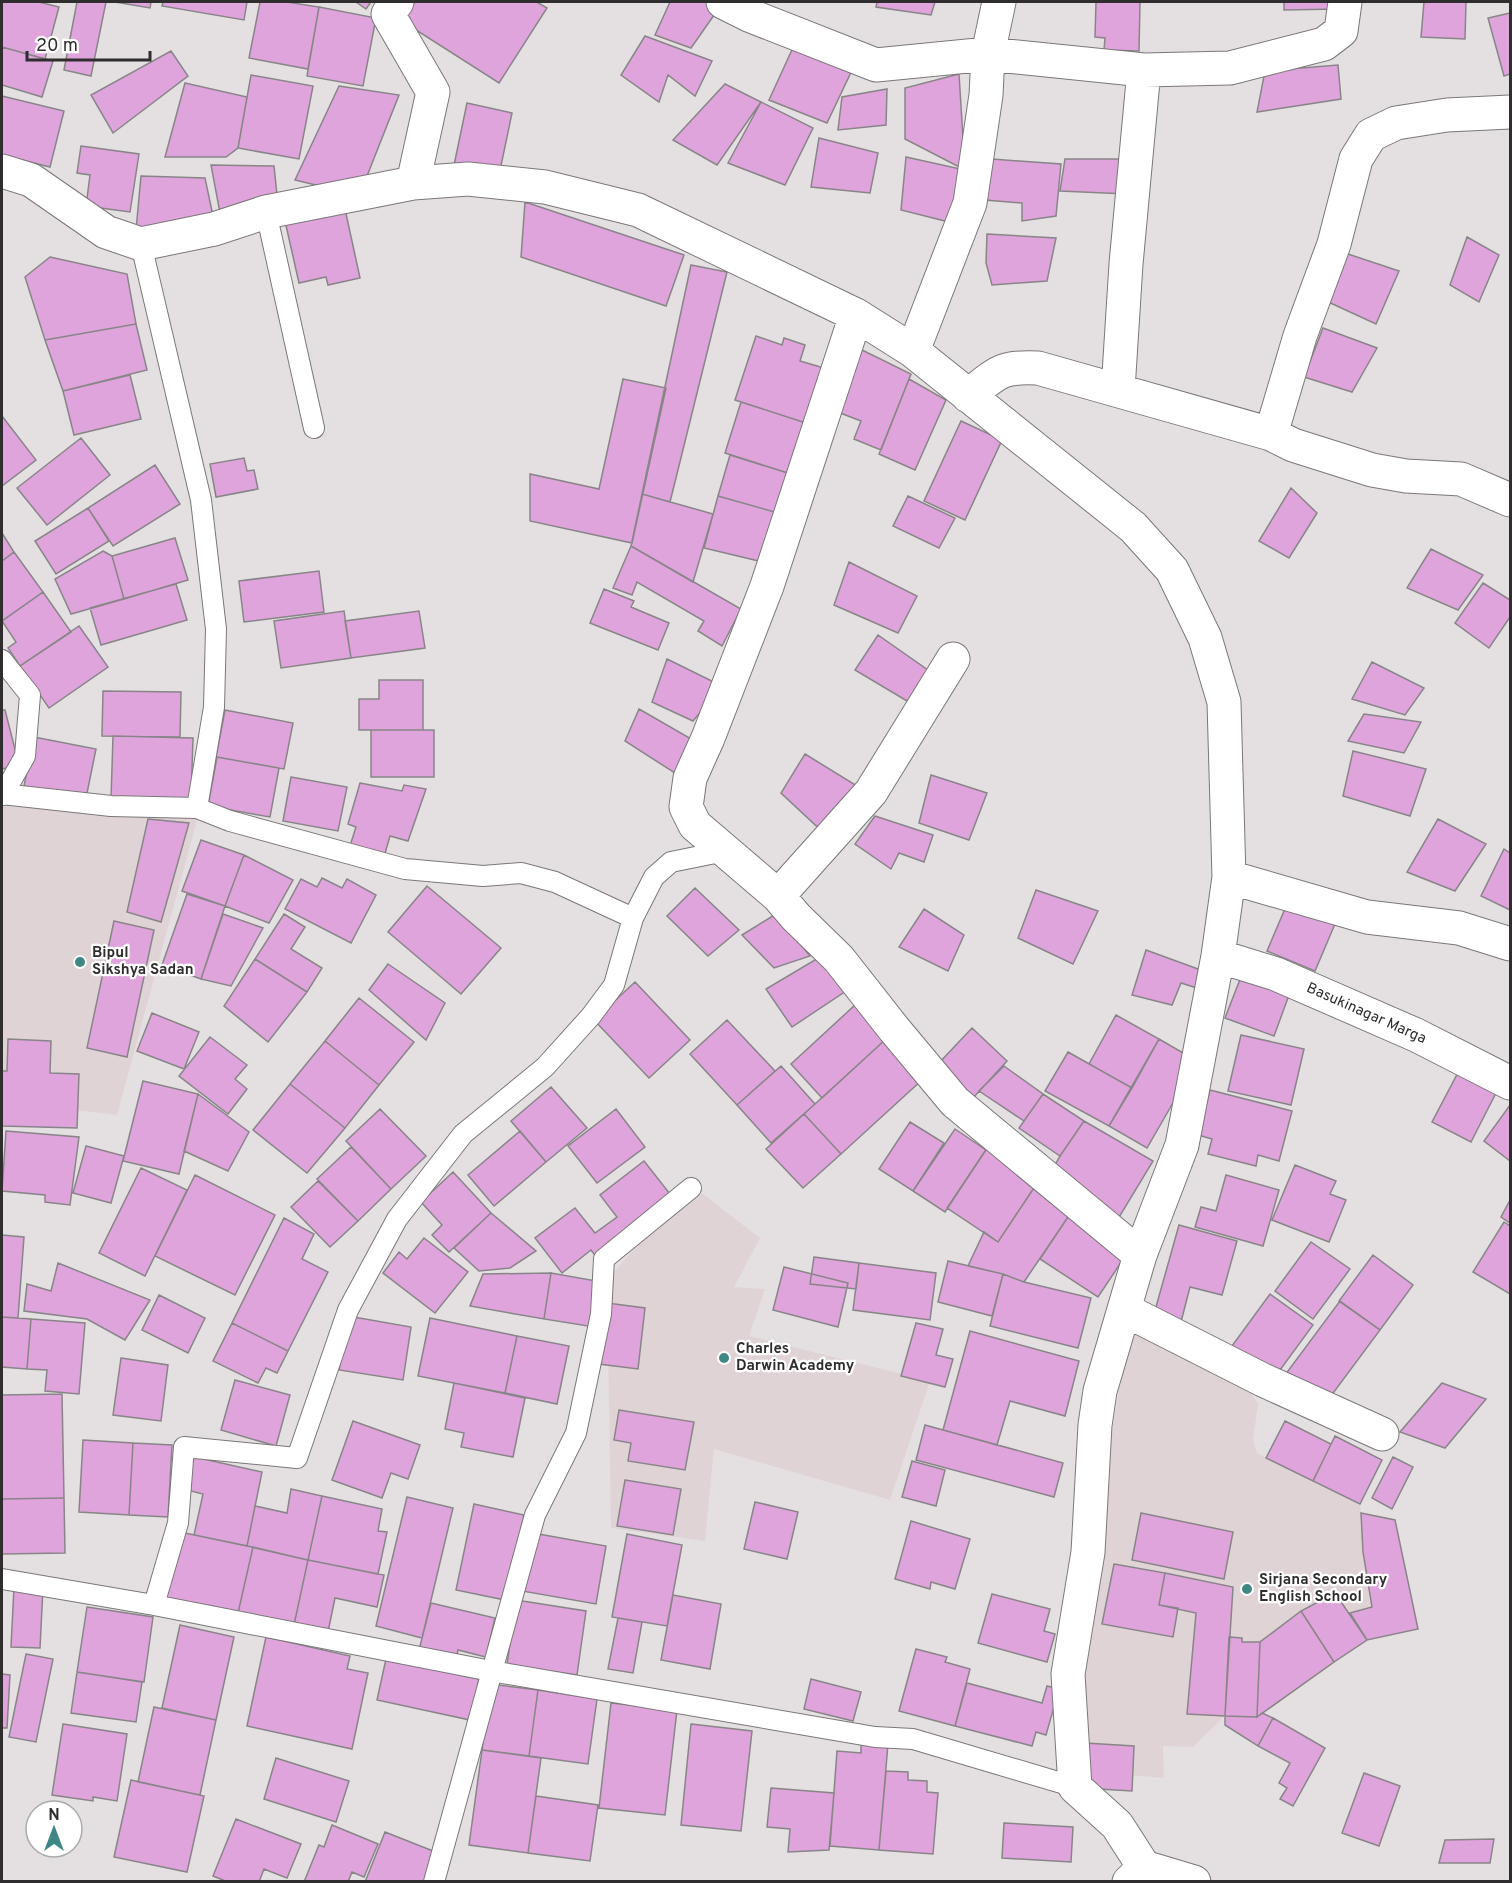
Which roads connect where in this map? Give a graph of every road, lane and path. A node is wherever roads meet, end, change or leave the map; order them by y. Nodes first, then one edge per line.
1 (397, 2) edge
2 (723, 2) edge
3 (999, 2) edge
4 (1345, 2) edge
5 (988, 54) junction
6 (1144, 70) junction
7 (1510, 112) edge
8 (2, 171) edge
9 (413, 183) junction
10 (266, 212) junction
11 (141, 244) junction
12 (856, 315) junction
13 (913, 351) junction
14 (1118, 390) junction
15 (968, 396) junction
16 (314, 428) dead end
17 (1271, 434) junction
18 (1510, 500) edge
19 (953, 659) dead end
20 (2, 660) edge
21 (2, 795) edge
22 (197, 808) junction
23 (725, 851) junction
24 (1229, 877) junction
25 (778, 896) junction
26 (633, 918) junction
27 (1510, 944) edge
28 (1218, 956) junction
29 (1510, 1083) edge
30 (691, 1188) dead end
31 (1140, 1255) junction
32 (1125, 1310) junction
33 (1382, 1434) dead end
34 (2, 1579) edge
35 (154, 1605) junction
36 (491, 1671) junction
37 (1075, 1787) junction
38 (1137, 1874) edge
39 (434, 1881) edge
40 (1194, 1881) edge

1 - 9 street
2 - 5 street
3 - 5 street
4 - 6 street
5 - 6 street
5 - 13 street
6 - 14 street
7 - 17 street
8 - 11 street
9 - 10 street
9 - 12 street
10 - 11 street
10 - 16 lane
11 - 22 lane
12 - 13 street
12 - 23 street
13 - 15 street
14 - 15 street
14 - 17 street
15 - 24 street
17 - 18 street
19 - 25 street
20 - 21 lane
21 - 22 lane
22 - 26 lane
23 - 25 street
23 - 26 lane
24 - 27 street
24 - 28 street
25 - 31 street
26 - 35 lane
28 - 29 street, Basukinagar Marga
28 - 31 street
30 - 36 lane
31 - 32 street
32 - 33 street
32 - 37 street
34 - 35 lane
35 - 36 lane
36 - 37 lane
36 - 39 lane
37 - 38 street
38 - 40 street

